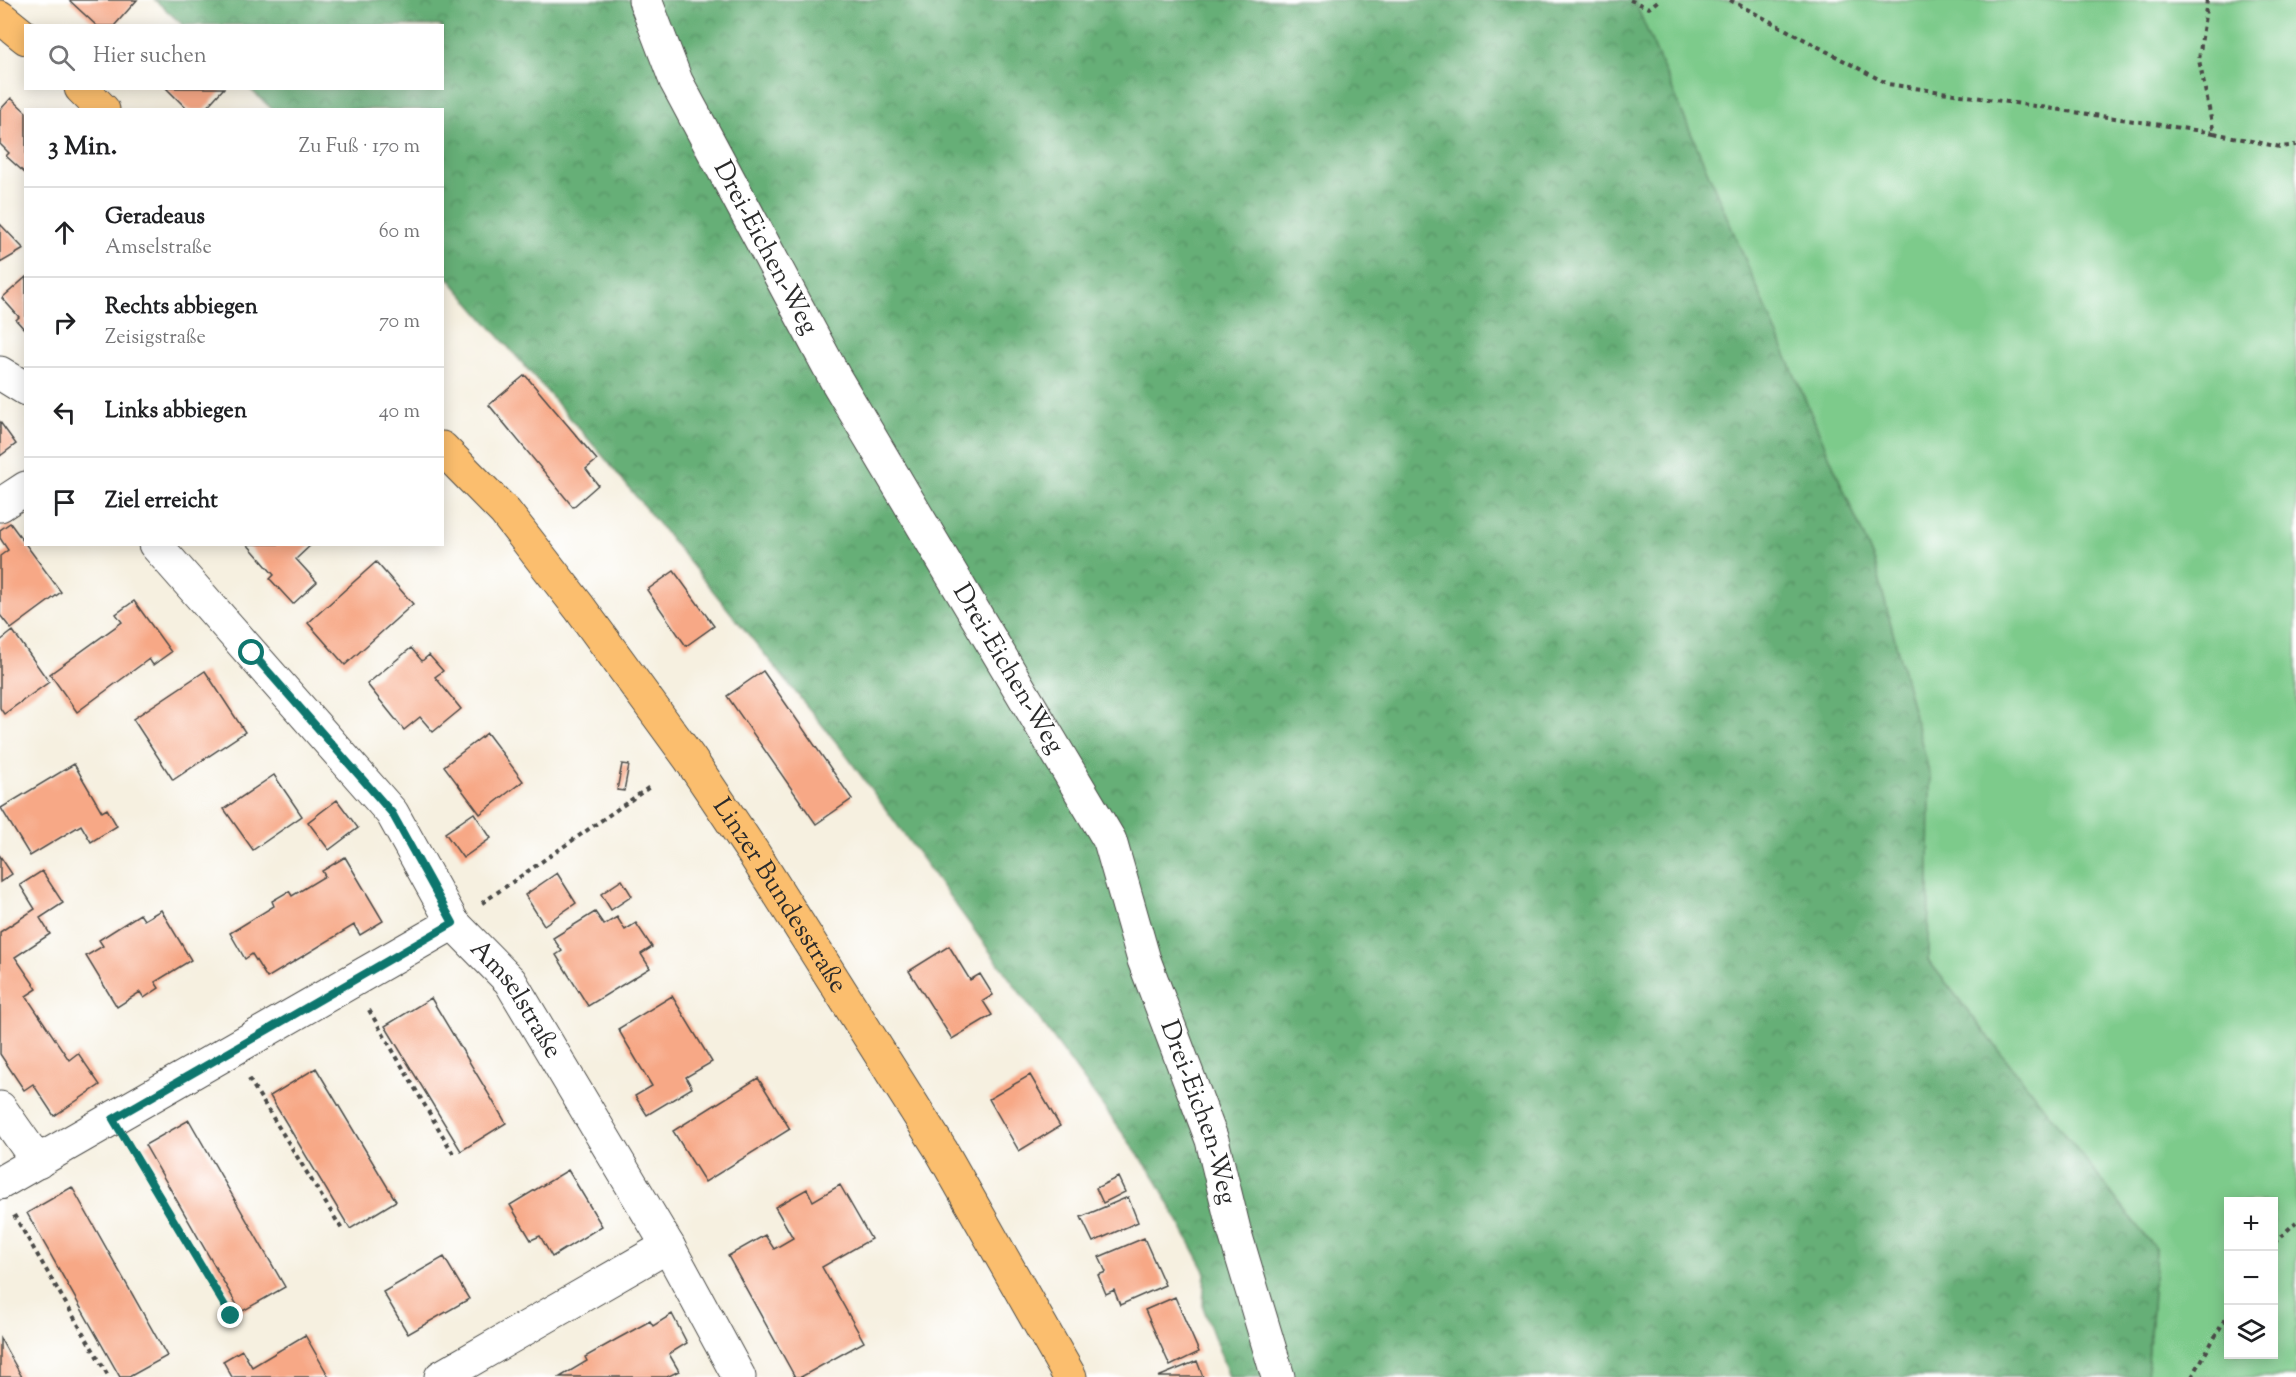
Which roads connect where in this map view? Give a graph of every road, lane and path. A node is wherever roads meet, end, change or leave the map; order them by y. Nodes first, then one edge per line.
1 (645, 0) edge
2 (1630, 0) edge
3 (1659, 0) edge
4 (1730, 0) edge
5 (2207, 0) edge
6 (0, 17) edge
7 (24, 36) edge
8 (83, 90) edge
9 (100, 108) edge
10 (2214, 133) junction
11 (2296, 145) edge
12 (0, 373) edge
13 (24, 388) edge
14 (444, 450) edge
15 (24, 489) edge
16 (0, 505) edge
17 (157, 546) edge
18 (651, 786) dead end
19 (453, 923) junction
20 (352, 981) junction
21 (231, 1050) junction
22 (0, 1108) edge
23 (113, 1119) junction
24 (454, 1155) dead end
25 (38, 1162) junction
26 (6, 1197) edge
27 (2296, 1222) edge
28 (343, 1231) dead end
29 (2278, 1239) edge
30 (668, 1246) junction
31 (231, 1316) dead end
32 (2224, 1323) edge
33 (109, 1377) edge
34 (441, 1377) edge
35 (739, 1377) edge
36 (1070, 1377) edge
37 (1278, 1377) edge
38 (2192, 1377) edge

1 - 37 street, Drei-Eichen-Weg
2 - 3 path
4 - 10 path
5 - 10 path
6 - 7 main road
8 - 9 main road
10 - 11 path
12 - 13 street
14 - 36 main road, Linzer Bundesstraße
15 - 16 street
17 - 19 street, Amselstraße
18 - 19 path
19 - 20 street
19 - 30 street, Amselstraße
20 - 21 street
20 - 24 path
21 - 23 street
21 - 28 path
22 - 25 street
23 - 25 street
23 - 31 path
25 - 26 street
26 - 33 path
27 - 29 path
30 - 34 street
30 - 35 street, Amselstraße
32 - 38 path

